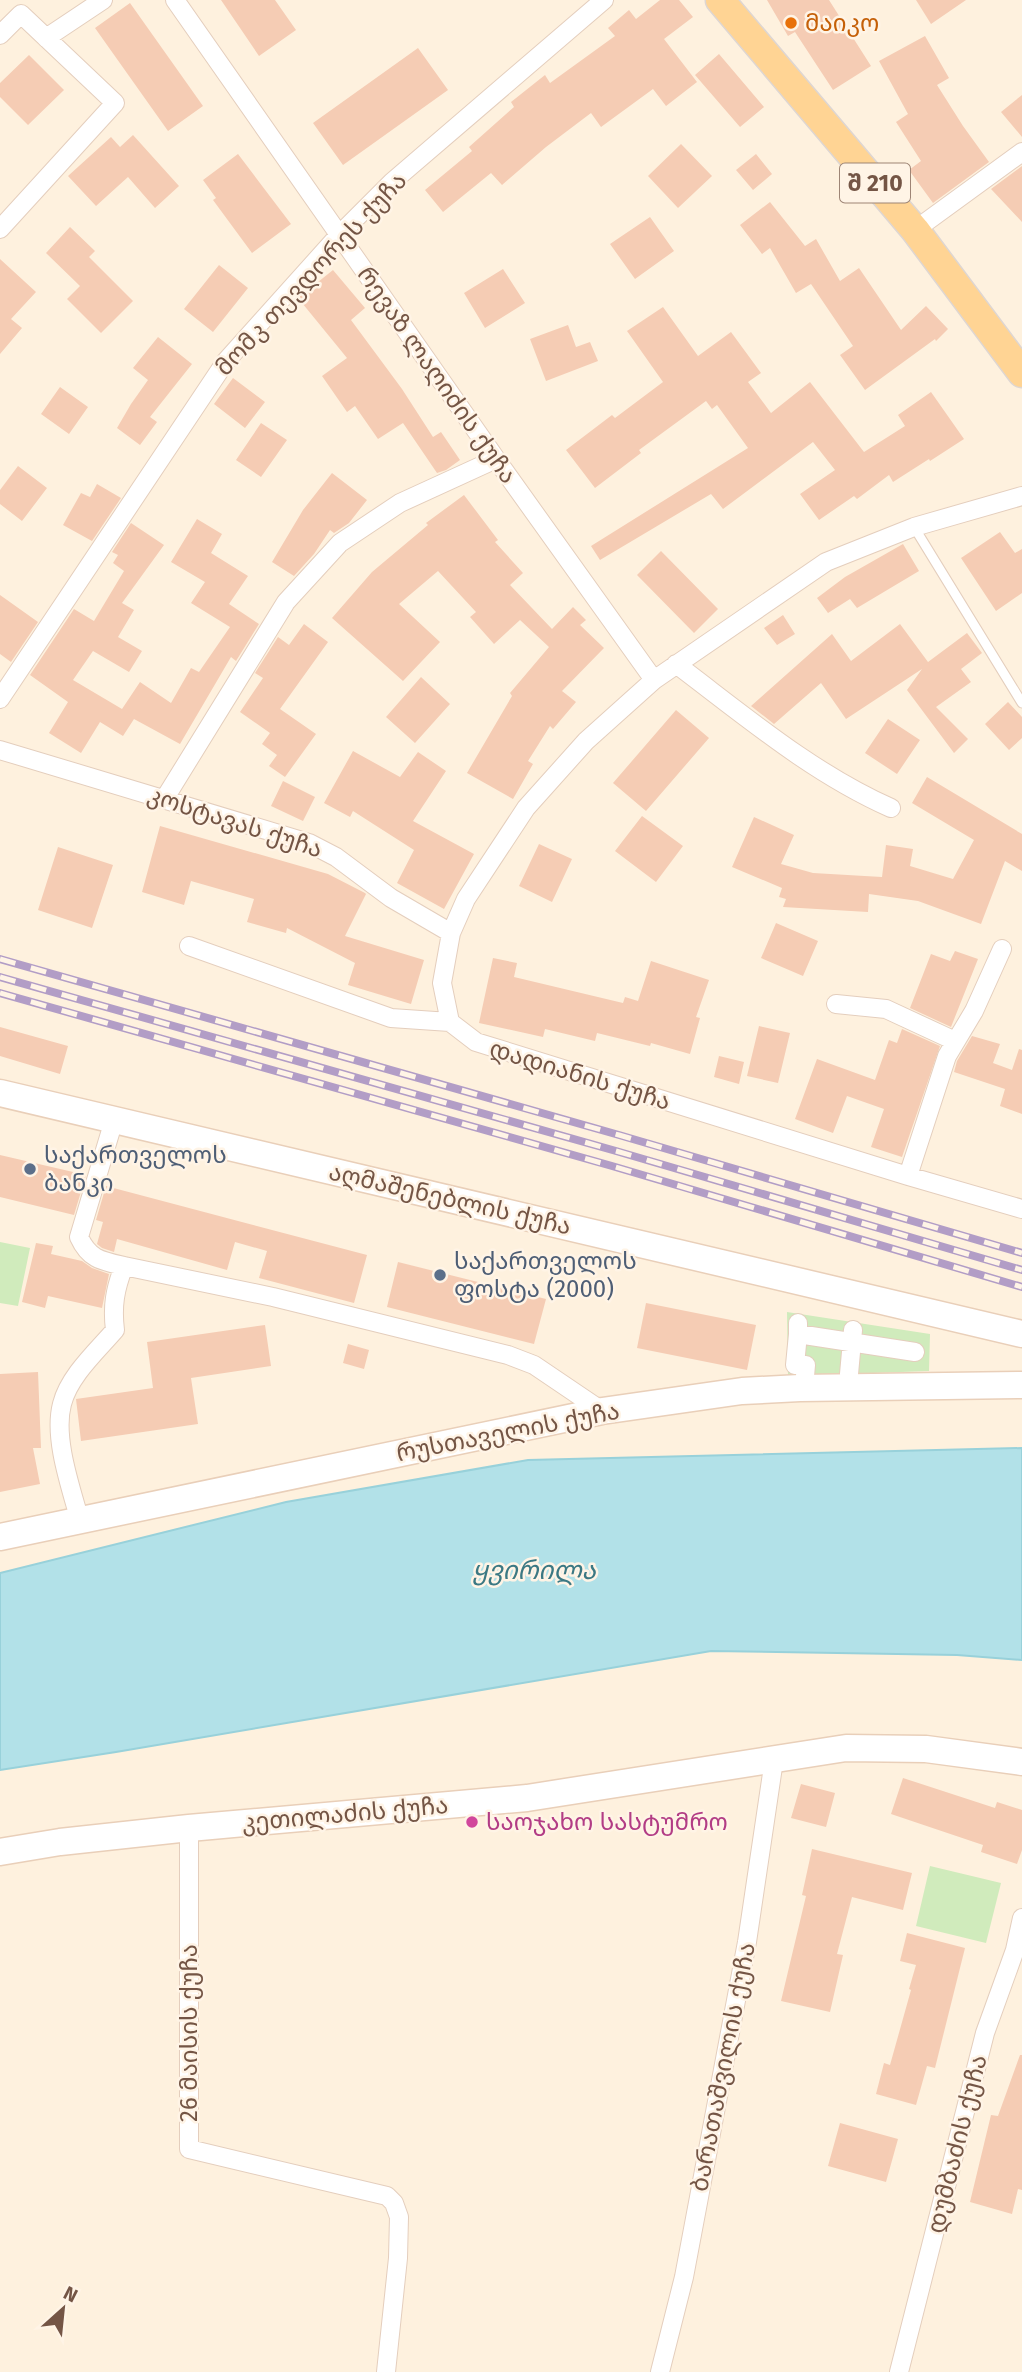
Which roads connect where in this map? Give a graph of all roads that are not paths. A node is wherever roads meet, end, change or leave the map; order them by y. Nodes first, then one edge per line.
1 (103, 0) edge
2 (175, 0) edge
3 (604, 0) edge
4 (720, 0) edge
5 (0, 35) edge
6 (46, 38) junction
7 (1022, 152) edge
8 (0, 229) edge
9 (915, 230) junction
10 (339, 235) junction
11 (1022, 373) edge
12 (496, 459) junction
13 (1022, 495) edge
14 (914, 527) junction
15 (676, 664) junction
16 (654, 680) junction
17 (0, 699) edge
18 (1022, 703) edge
19 (0, 750) edge
20 (165, 798) junction
21 (891, 808) dead end
22 (451, 933) junction
23 (190, 946) dead end
24 (1002, 949) dead end
25 (836, 1003) dead end
26 (450, 1022) junction
27 (955, 1041) junction
28 (0, 1093) edge
29 (114, 1120) junction
30 (908, 1176) junction
31 (1022, 1209) edge
32 (124, 1266) junction
33 (1022, 1334) edge
34 (852, 1337) junction
35 (915, 1352) dead end
36 (849, 1374) dead end
37 (805, 1376) dead end
38 (1022, 1385) edge
39 (602, 1411) junction
40 (80, 1521) junction
41 (0, 1537) edge
42 (774, 1759) junction
43 (1022, 1762) edge
44 (189, 1828) junction
45 (0, 1852) edge
46 (1022, 1918) edge
47 (386, 2372) edge
48 (660, 2372) edge
49 (899, 2372) edge

1 - 6 street
2 - 10 street, რევაზ ლაღიძის ქუჩა
3 - 10 street, მომკ თევდორეს ქუჩა
4 - 9 main road, შ 210
5 - 6 street
6 - 8 street
7 - 9 street
9 - 11 main road, შ 210
10 - 12 street, რევაზ ლაღიძის ქუჩა
10 - 17 street, მომკ თევდორეს ქუჩა
12 - 16 street, რევაზ ლაღიძის ქუჩა
12 - 20 street
13 - 14 street
14 - 15 street
14 - 18 lane
15 - 16 street
15 - 21 street
16 - 22 street
19 - 20 street, კოსტავას ქუჩა
20 - 22 street, კოსტავას ქუჩა
22 - 26 street
23 - 26 street
24 - 27 street
25 - 27 street
26 - 30 street, დადიანის ქუჩა
27 - 30 street
28 - 29 street, აღმაშენებლის ქუჩა
29 - 32 street
29 - 33 street, აღმაშენებლის ქუჩა
30 - 31 street, დადიანის ქუჩა
32 - 39 street
32 - 40 street
34 - 35 street
34 - 36 street
34 - 37 street
38 - 39 street, რუსთაველის ქუჩა
39 - 40 street, რუსთაველის ქუჩა
40 - 41 street, რუსთაველის ქუჩა
42 - 43 street, კეთილაძის ქუჩა
42 - 44 street, კეთილაძის ქუჩა
42 - 48 street, ბარათაშვილის ქუჩა
44 - 45 street, კეთილაძის ქუჩა
44 - 47 street, 26 მაისის ქუჩა
46 - 49 street, დუმბაძის ქუჩა

